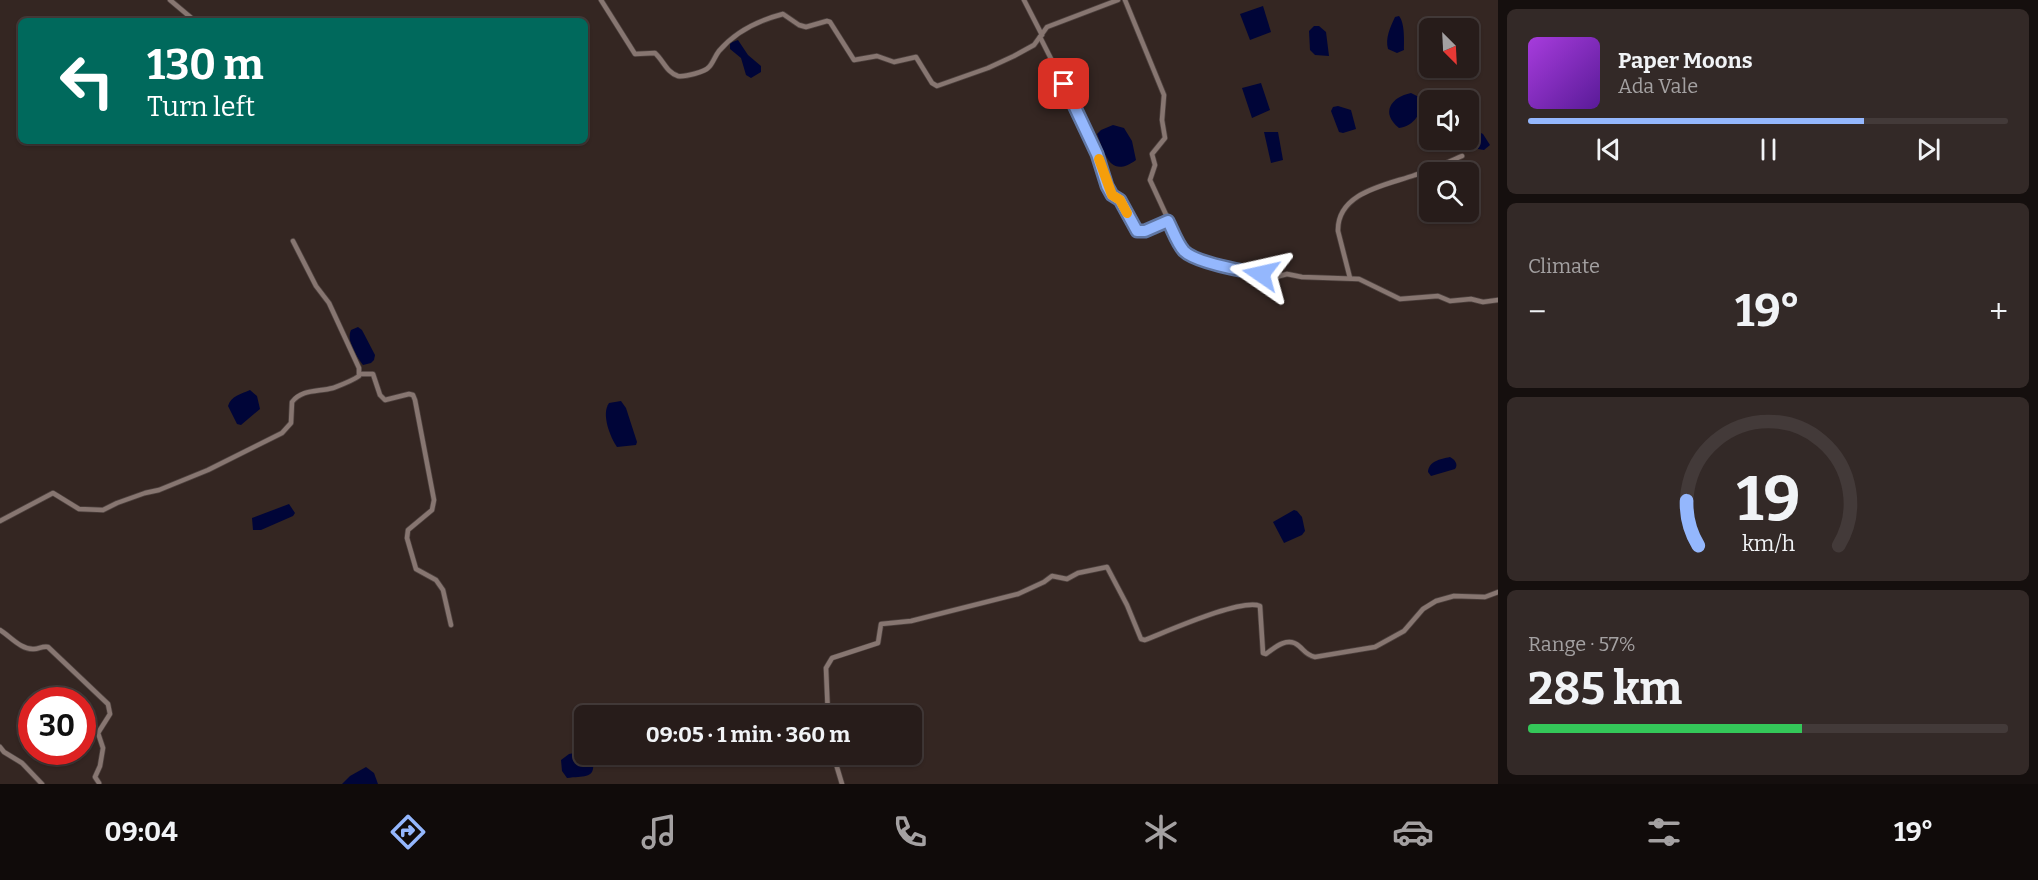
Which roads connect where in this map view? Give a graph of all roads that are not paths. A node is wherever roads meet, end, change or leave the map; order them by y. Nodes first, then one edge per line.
1 (170, 0) edge
2 (601, 0) edge
3 (1024, 0) edge
4 (1118, 0) edge
5 (1125, 0) edge
6 (191, 18) edge
7 (1041, 36) junction
8 (1462, 156) dead end
9 (1168, 221) junction
10 (293, 241) dead end
11 (1350, 278) junction
12 (1498, 300) edge
13 (360, 374) junction
14 (0, 521) edge
15 (1498, 592) edge
16 (451, 624) dead end
17 (0, 630) edge
18 (828, 705) edge
19 (0, 747) edge
20 (836, 765) edge
21 (42, 784) edge
22 (98, 784) edge
23 (842, 784) edge

1 - 6 street
2 - 7 street
3 - 7 street
4 - 7 street
5 - 9 street
7 - 9 street
8 - 11 street
9 - 11 street
10 - 13 street
11 - 12 street
13 - 14 street
13 - 16 street
15 - 18 street
17 - 22 street
19 - 21 street
20 - 23 street

